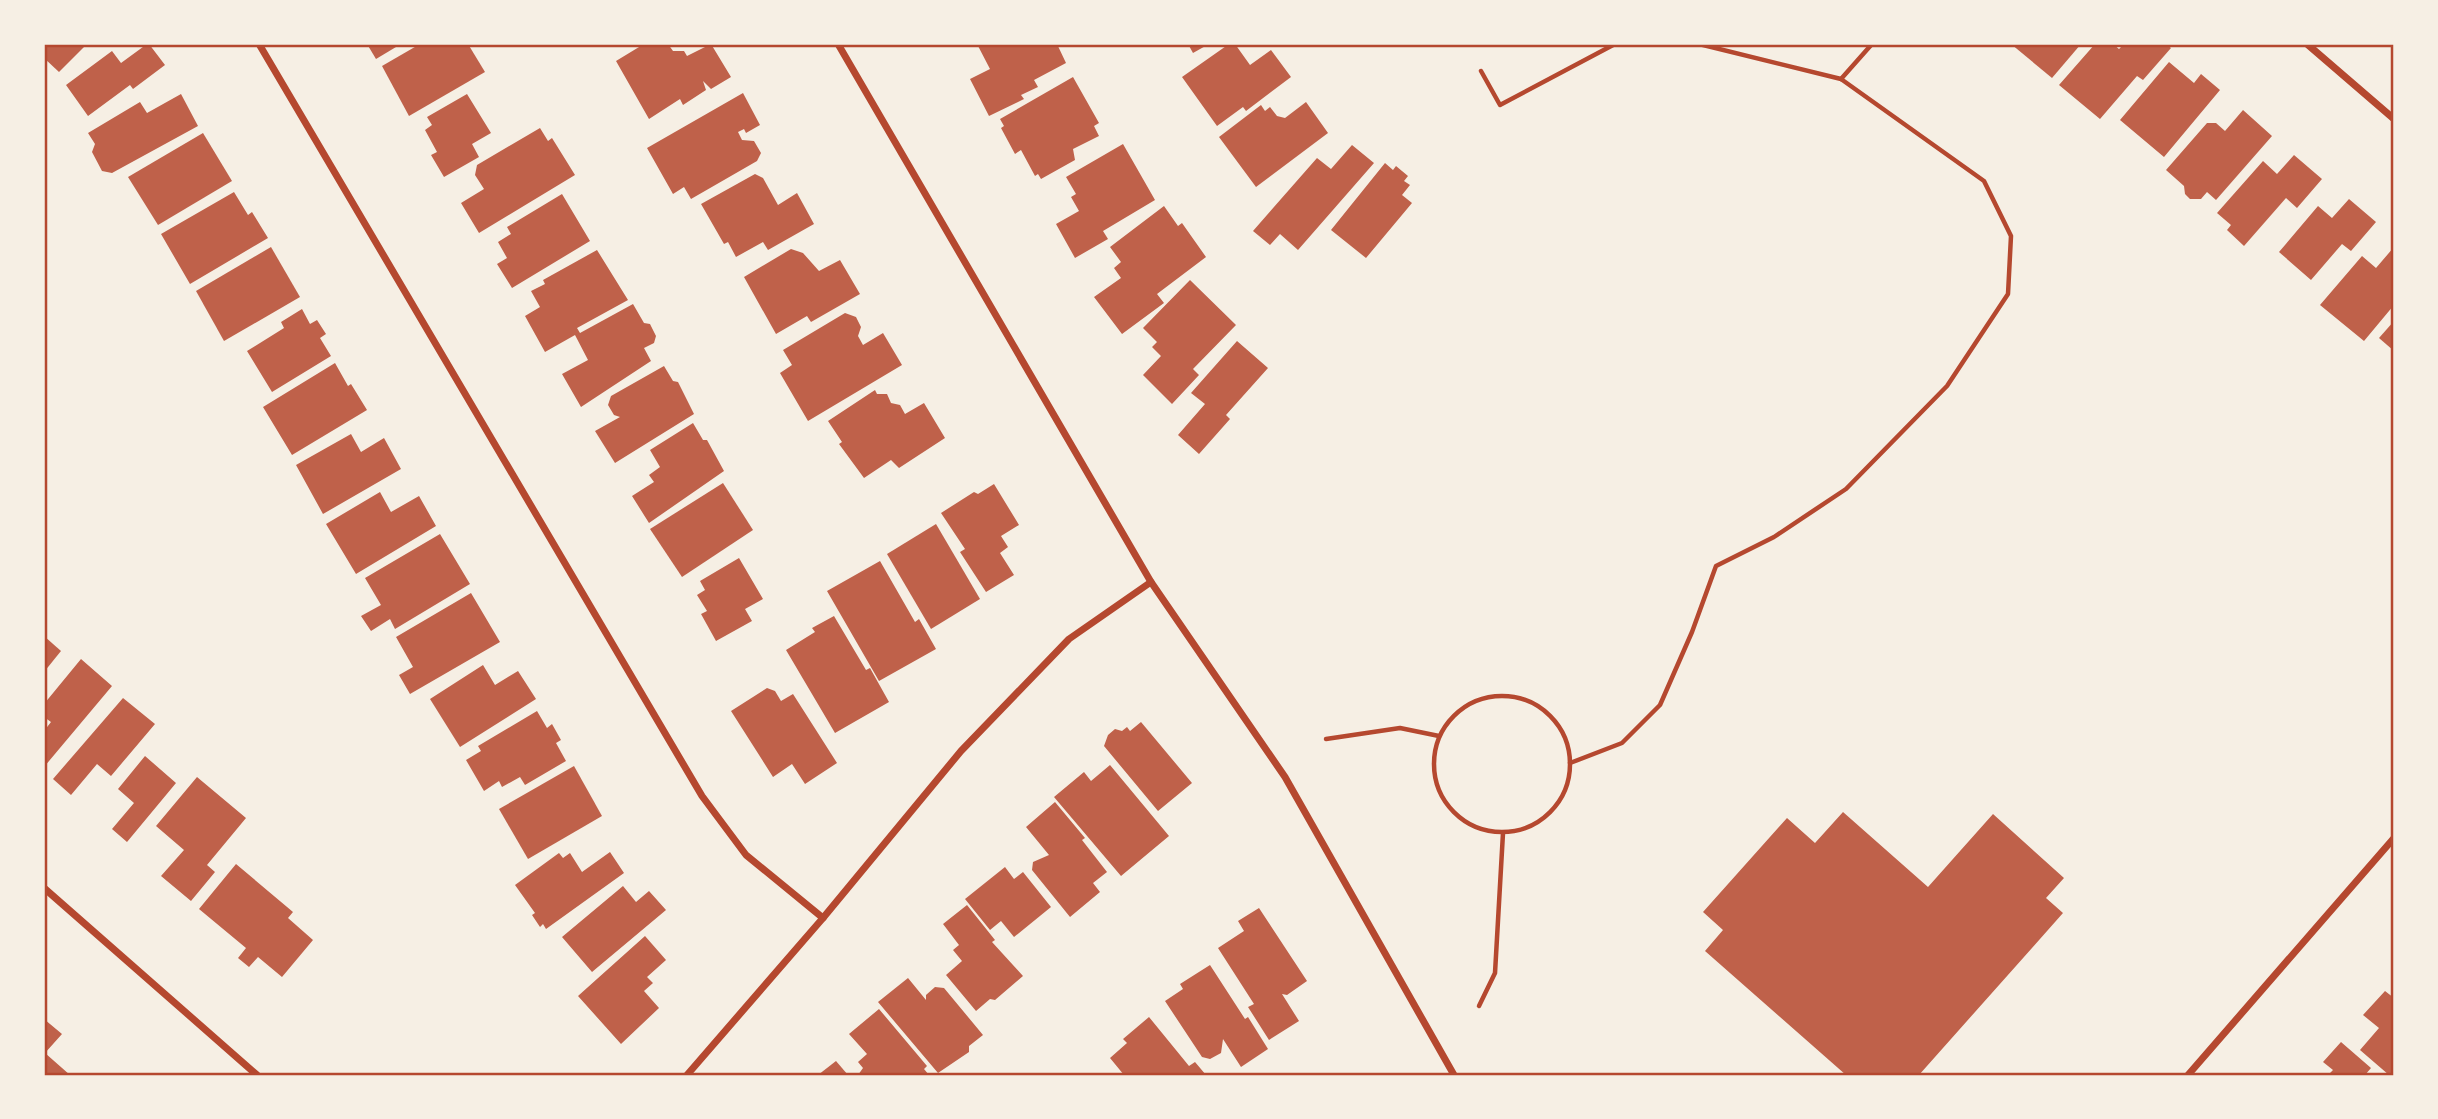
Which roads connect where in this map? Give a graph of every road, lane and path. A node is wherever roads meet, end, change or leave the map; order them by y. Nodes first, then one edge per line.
1 (259, 44) edge
2 (838, 44) edge
3 (1615, 44) edge
4 (1699, 44) edge
5 (1872, 44) edge
6 (2307, 44) edge
7 (1481, 71) dead end
8 (1841, 79) junction
9 (2394, 119) edge
10 (1151, 582) junction
11 (1439, 736) junction
12 (1326, 739) dead end
13 (1570, 763) junction
14 (1503, 833) junction
15 (2394, 838) edge
16 (44, 888) edge
17 (823, 918) junction
18 (1479, 1006) dead end
19 (257, 1075) edge
20 (687, 1075) edge
21 (1454, 1075) edge
22 (2188, 1075) edge

1 - 17 street
2 - 10 street
3 - 7 path
4 - 8 path
5 - 8 path
6 - 9 street
8 - 13 path
10 - 17 street
10 - 21 street
11 - 12 path
11 - 13 path
11 - 14 path
13 - 14 path
14 - 18 path
15 - 22 street
16 - 19 street
17 - 20 street

